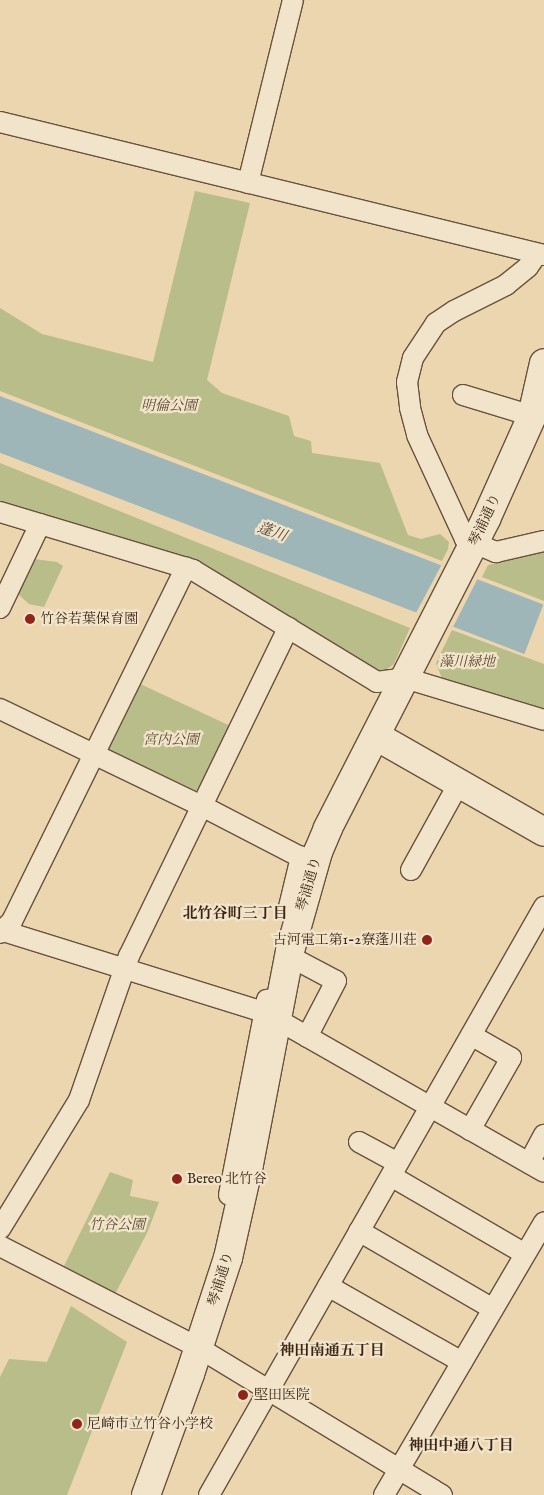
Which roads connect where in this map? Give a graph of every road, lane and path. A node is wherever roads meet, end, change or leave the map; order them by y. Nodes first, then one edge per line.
1 (293, 0) edge
2 (0, 122) edge
3 (248, 182) junction
4 (541, 255) edge
5 (544, 363) edge
6 (462, 395) dead end
7 (532, 416) junction
8 (0, 512) edge
9 (40, 524) junction
10 (544, 541) edge
11 (471, 550) junction
12 (186, 568) junction
13 (0, 608) edge
14 (288, 628) junction
15 (405, 678) junction
16 (0, 709) edge
17 (544, 720) edge
18 (376, 736) junction
19 (94, 754) junction
20 (459, 784) junction
21 (202, 806) junction
22 (544, 832) edge
23 (308, 860) junction
24 (412, 870) dead end
25 (544, 906) edge
26 (1, 931) edge
27 (289, 956) junction
28 (124, 968) junction
29 (270, 1016) junction
30 (471, 1035) junction
31 (307, 1037) junction
32 (430, 1107) junction
33 (470, 1130) junction
34 (544, 1135) edge
35 (359, 1142) dead end
36 (536, 1167) edge
37 (394, 1169) junction
38 (544, 1222) edge
39 (0, 1229) edge
40 (359, 1231) junction
41 (0, 1246) edge
42 (525, 1254) junction
43 (328, 1286) junction
44 (493, 1309) junction
45 (193, 1346) junction
46 (462, 1362) junction
47 (269, 1389) junction
48 (399, 1469) junction
49 (146, 1495) edge
50 (209, 1495) edge
51 (384, 1495) edge
52 (442, 1495) edge

1 - 3 street
2 - 3 street
3 - 4 street
4 - 11 street
5 - 7 street, 琴浦通り
6 - 7 street
7 - 11 street, 琴浦通り
8 - 9 street
9 - 12 street
9 - 13 street
10 - 11 street
11 - 15 street, 琴浦通り
12 - 14 street
12 - 19 street
14 - 15 street
14 - 21 street
15 - 17 street
15 - 18 street, 琴浦通り
16 - 19 street
18 - 20 street
18 - 23 street, 琴浦通り
19 - 21 street
19 - 26 street
20 - 22 street
20 - 24 street
21 - 23 street
21 - 28 street
23 - 27 street, 琴浦通り
23 - 29 street
25 - 30 street
26 - 28 street
27 - 29 street, 琴浦通り
27 - 31 street
28 - 29 street
28 - 39 street
29 - 31 street
29 - 45 street, 琴浦通り
30 - 32 street
30 - 33 street
31 - 32 street
32 - 33 street
32 - 37 street
33 - 36 street
34 - 36 street
35 - 37 street
37 - 40 street
37 - 42 street
38 - 42 street
40 - 43 street
40 - 44 street
41 - 45 street
42 - 44 street
43 - 46 street
43 - 47 street
44 - 46 street
45 - 47 street
45 - 49 street, 琴浦通り
46 - 48 street
47 - 48 street
47 - 50 street
48 - 51 street
48 - 52 street

